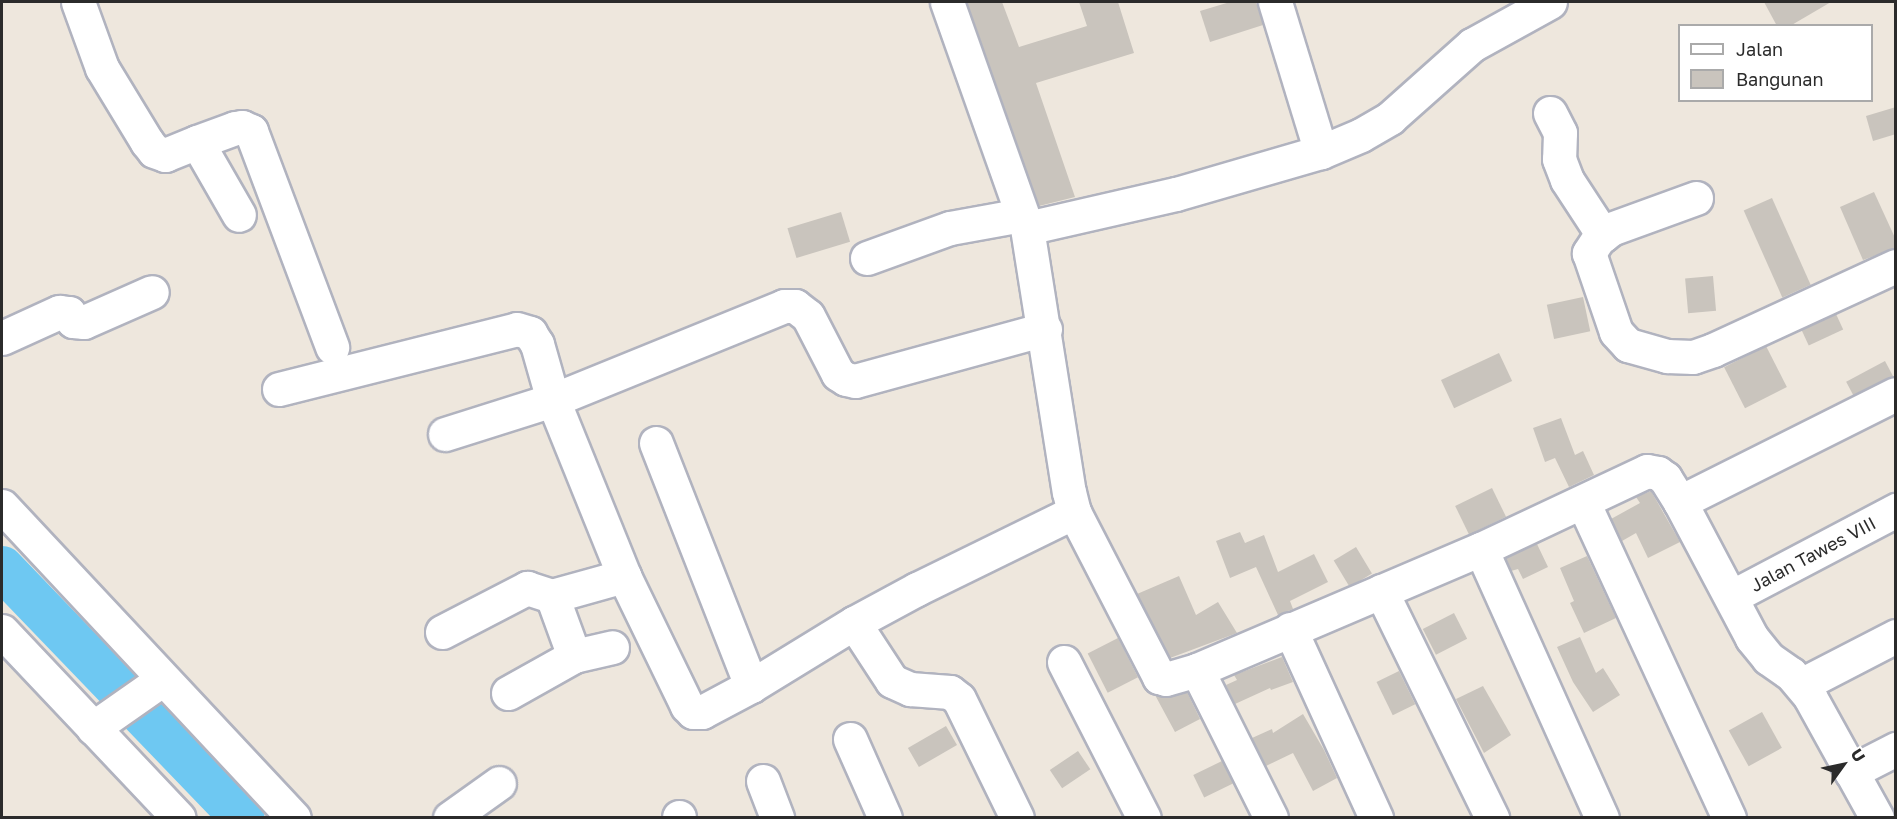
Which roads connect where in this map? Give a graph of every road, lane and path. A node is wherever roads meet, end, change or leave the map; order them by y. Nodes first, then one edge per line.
1 (78, 2) edge
2 (947, 2) edge
3 (1275, 2) edge
4 (1550, 2) edge
5 (1550, 113) dead end
6 (198, 142) junction
7 (1321, 152) junction
8 (1696, 198) dead end
9 (239, 214) dead end
10 (1025, 221) junction
11 (1603, 235) junction
12 (867, 258) dead end
13 (1896, 266) edge
14 (152, 292) dead end
15 (1045, 329) junction
16 (2, 338) edge
17 (332, 347) dead end
18 (279, 389) dead end
19 (1896, 394) edge
20 (553, 400) junction
21 (445, 434) dead end
22 (656, 443) dead end
23 (1583, 502) junction
24 (1680, 502) junction
25 (2, 506) edge
26 (1896, 510) edge
27 (1074, 512) junction
28 (1481, 549) junction
29 (624, 576) junction
30 (1381, 591) junction
31 (552, 596) junction
32 (1731, 597) junction
33 (854, 623) junction
34 (1290, 629) junction
35 (2, 631) edge
36 (442, 632) dead end
37 (1896, 636) edge
38 (612, 647) dead end
39 (574, 656) junction
40 (1064, 662) dead end
41 (1197, 670) junction
42 (159, 682) junction
43 (751, 686) junction
44 (1801, 686) junction
45 (508, 693) dead end
46 (99, 724) junction
47 (850, 739) dead end
48 (1896, 749) edge
49 (1851, 772) junction
50 (763, 781) dead end
51 (499, 783) dead end
52 (179, 818) edge
53 (294, 818) edge
54 (450, 818) edge
55 (777, 818) edge
56 (885, 818) edge
57 (1017, 818) edge
58 (1144, 818) edge
59 (1271, 818) edge
60 (1376, 818) edge
61 (1492, 818) edge
62 (1602, 818) edge
63 (1729, 818) edge
64 (1877, 818) edge

1 - 6 street
2 - 10 street
3 - 7 street
4 - 7 street
5 - 11 street
6 - 9 street
6 - 17 street
7 - 10 street
8 - 11 street
10 - 12 street
10 - 15 street
11 - 13 street
14 - 16 street
15 - 20 street
15 - 27 street
18 - 20 street
19 - 24 street
20 - 21 street
20 - 29 street
22 - 43 street
23 - 24 street
23 - 28 street
23 - 63 street
24 - 32 street
25 - 42 street
26 - 32 street, Jalan Tawes VIII
27 - 33 street
27 - 41 street
28 - 30 street
28 - 62 street
29 - 31 street
29 - 43 street
30 - 34 street
30 - 61 street
31 - 36 street
31 - 39 street
32 - 44 street
33 - 43 street
33 - 57 street
34 - 41 street
34 - 60 street
35 - 46 street
37 - 44 street
38 - 39 street
39 - 45 street
40 - 58 street
41 - 59 street
42 - 46 street
42 - 53 street
44 - 49 street
46 - 52 street
47 - 56 street
48 - 49 street
49 - 64 street
50 - 55 street
51 - 54 street

